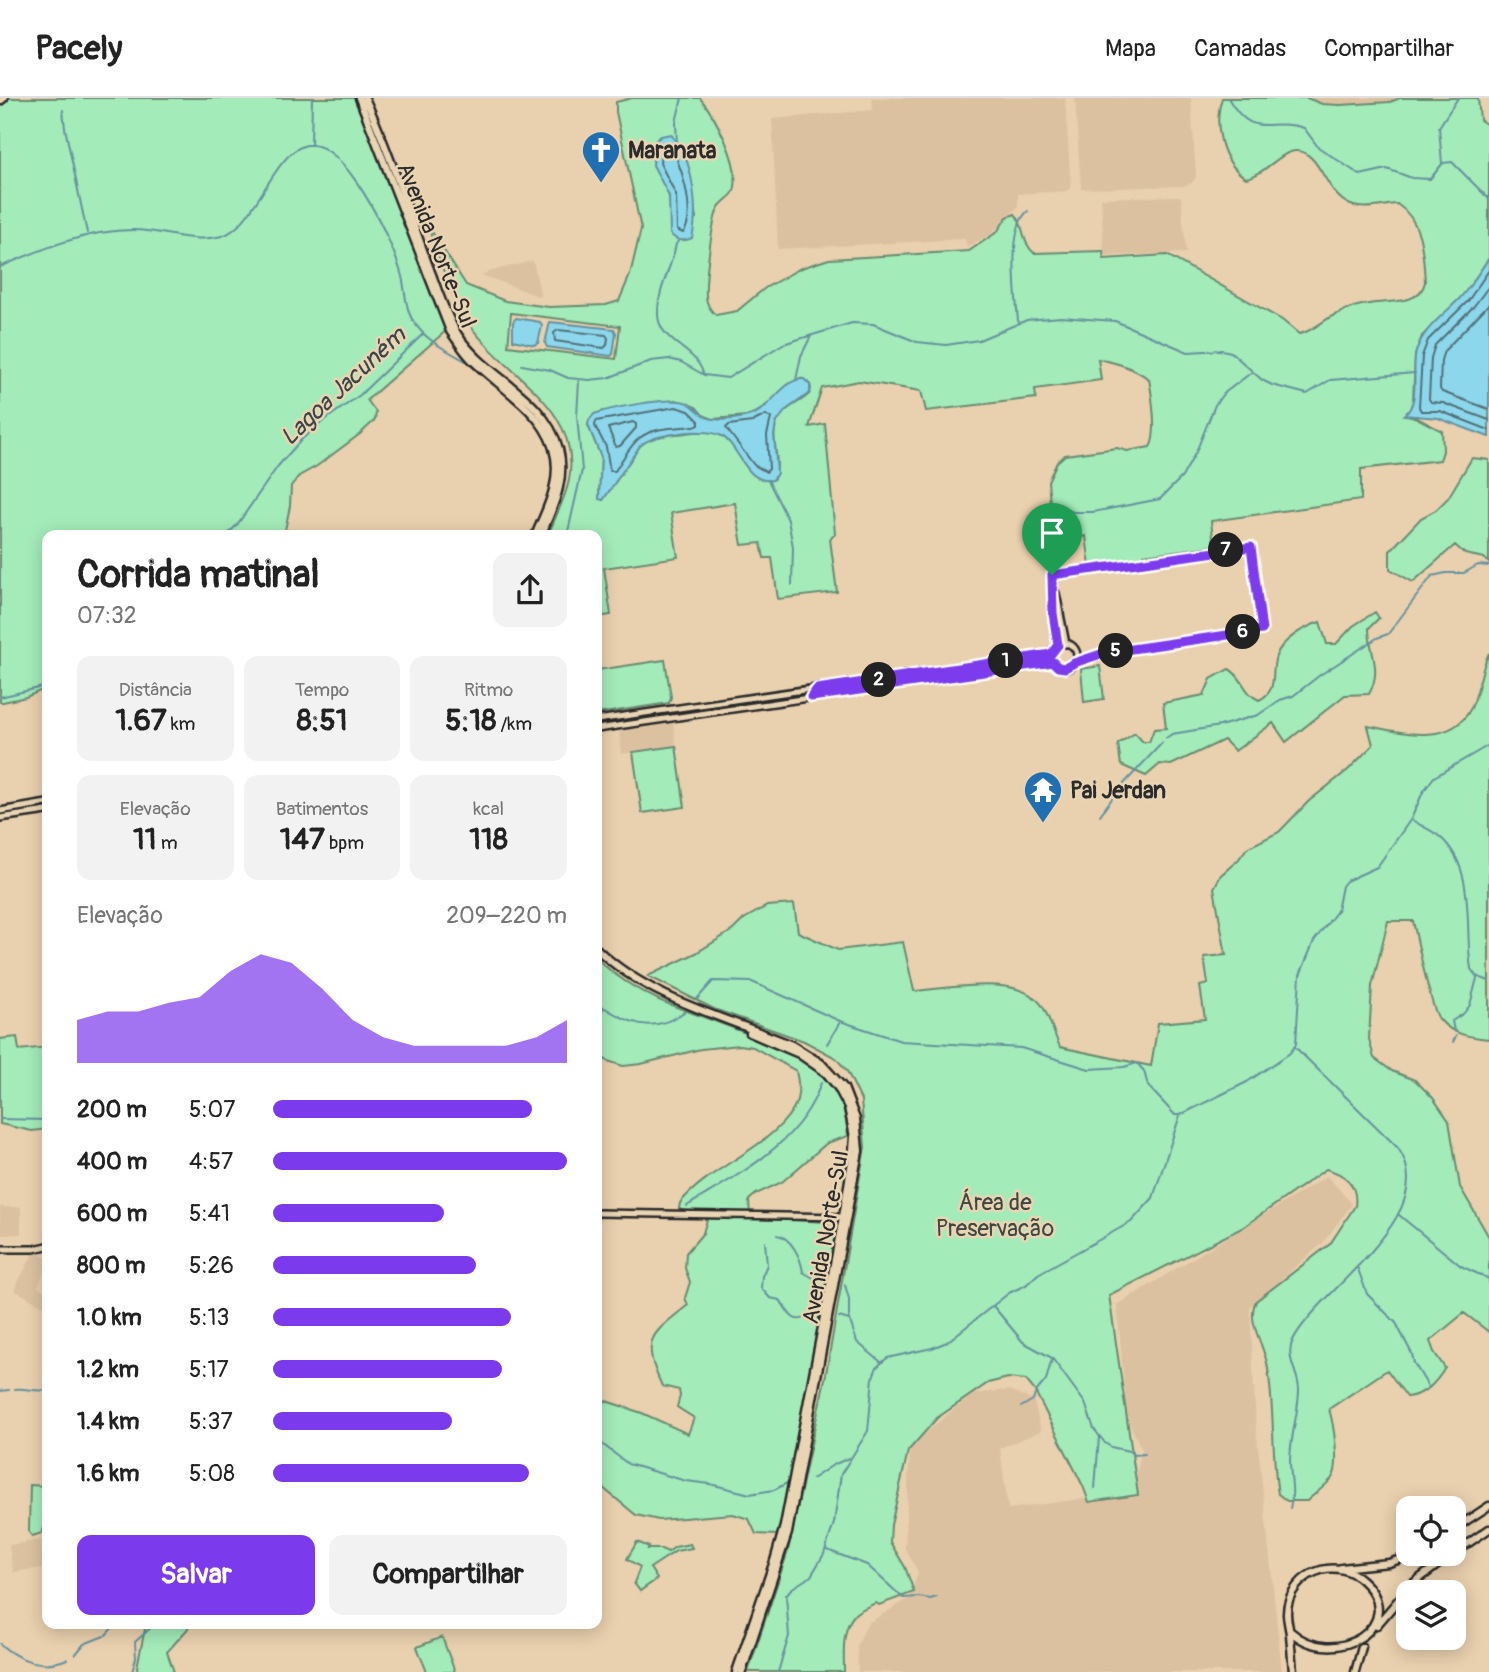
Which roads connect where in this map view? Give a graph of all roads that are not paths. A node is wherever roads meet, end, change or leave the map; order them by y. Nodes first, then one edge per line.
1 (359, 98) edge
2 (365, 98) edge
3 (537, 530) edge
4 (543, 530) edge
5 (1054, 587) junction
6 (1066, 644) junction
7 (1058, 645) junction
8 (1076, 653) junction
9 (1051, 654) junction
10 (1093, 656) junction
11 (1053, 662) junction
12 (1074, 663) junction
13 (817, 689) junction
14 (811, 697) junction
15 (602, 719) edge
16 (602, 728) edge
17 (42, 804) edge
18 (18, 808) junction
19 (0, 811) edge
20 (42, 812) edge
21 (19, 815) junction
22 (0, 818) edge
23 (602, 954) edge
24 (602, 958) edge
25 (602, 1213) edge
26 (844, 1220) junction
27 (42, 1247) edge
28 (0, 1249) edge
29 (1489, 1506) edge
30 (1466, 1521) edge
31 (1489, 1529) edge
32 (1466, 1544) edge
33 (1396, 1561) edge
34 (1436, 1566) edge
35 (1332, 1569) junction
36 (1376, 1626) junction
37 (1290, 1631) junction
38 (1362, 1647) junction
39 (1307, 1650) dead end
40 (1355, 1652) dead end
41 (738, 1671) edge
42 (1293, 1672) edge
43 (1355, 1672) edge

1 - 3 main road, Avenida Norte-Sul
2 - 4 main road, Avenida Norte-Sul
5 - 6 street
5 - 7 street
5 - 10 street
6 - 7 street
6 - 8 street
7 - 9 street
8 - 10 street
8 - 12 street
9 - 11 street
9 - 13 street
10 - 12 street
11 - 12 street
11 - 14 street
13 - 14 street
13 - 15 street
14 - 16 street
17 - 18 street
18 - 19 street
18 - 21 street
20 - 21 street
21 - 22 street
23 - 26 main road, Avenida Norte-Sul
24 - 26 main road, Avenida Norte-Sul
25 - 26 street
26 - 41 main road, Avenida Norte-Sul
27 - 28 street
29 - 30 main road
31 - 32 main road
33 - 35 main road
34 - 36 main road
35 - 36 main road
35 - 37 main road
36 - 38 main road
37 - 39 main road
37 - 42 main road
38 - 40 main road
38 - 43 main road

